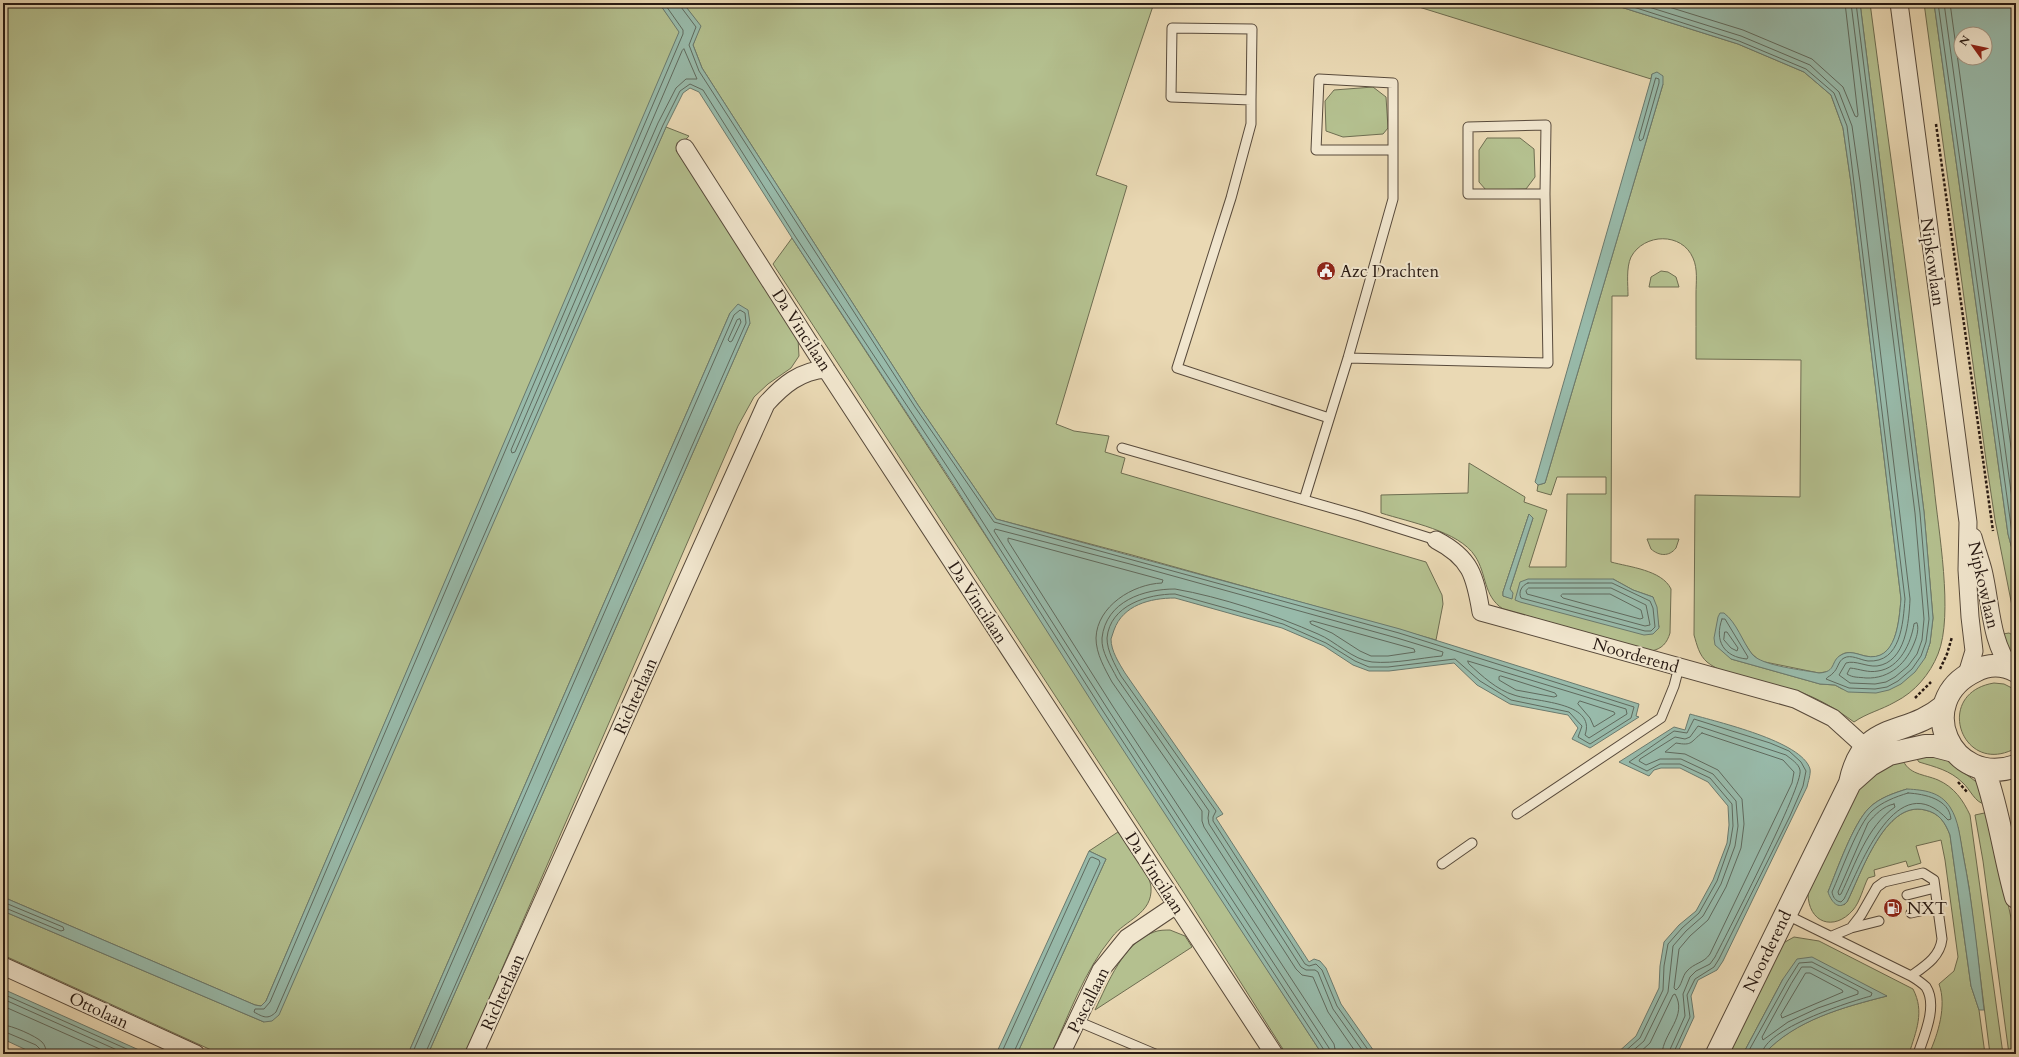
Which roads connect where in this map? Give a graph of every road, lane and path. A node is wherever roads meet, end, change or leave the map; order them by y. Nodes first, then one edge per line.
1 (1899, 3) edge
2 (1251, 100) junction
3 (1936, 121) dead end
4 (685, 148) dead end
5 (1393, 150) junction
6 (1545, 194) junction
7 (1348, 358) junction
8 (826, 369) junction
9 (1329, 418) junction
10 (1122, 448) dead end
11 (1304, 500) junction
12 (1968, 522) junction
13 (1993, 535) dead end
14 (1436, 540) joint
15 (2011, 613) dead end
16 (2016, 627) edge
17 (1953, 631) dead end
18 (1679, 667) junction
19 (2014, 669) edge
20 (1937, 674) dead end
21 (1967, 674) junction
22 (1932, 680) dead end
23 (1912, 700) dead end
24 (1944, 706) junction
25 (1954, 751) junction
26 (1872, 753) junction
27 (2016, 766) edge
28 (1984, 770) junction
29 (1517, 814) dead end
30 (1472, 843) dead end
31 (1442, 864) dead end
32 (1936, 888) junction
33 (1907, 895) dead end
34 (2016, 897) edge
35 (1176, 905) junction
36 (1938, 907) junction
37 (1911, 913) dead end
38 (1785, 914) junction
39 (1879, 921) dead end
40 (1851, 928) junction
41 (1832, 936) junction
42 (3, 966) edge
43 (1911, 976) junction
44 (1077, 1021) junction
45 (196, 1054) edge
46 (474, 1054) edge
47 (1061, 1054) edge
48 (1155, 1054) edge
49 (1274, 1054) edge
50 (1717, 1054) edge
51 (1918, 1054) edge

1 - 12 street, Nipkowlaan
2 - 2 lane
2 - 9 lane
3 - 13 path
4 - 8 street, Da Vincilaan
5 - 5 lane
5 - 7 lane
6 - 6 lane
6 - 7 lane
7 - 9 lane
8 - 35 street, Da Vincilaan
8 - 46 street, Richterlaan
9 - 11 lane
10 - 11 lane
11 - 14 lane
12 - 19 street, Nipkowlaan
12 - 21 street, Nipkowlaan
14 - 18 street, Noorderend
15 - 16 path
17 - 20 path
18 - 26 street, Noorderend
18 - 29 lane
19 - 21 street
21 - 24 street
22 - 23 path
24 - 25 street
24 - 26 street, Noorderend
25 - 26 street
25 - 28 street
26 - 38 street, Noorderend
27 - 28 street
28 - 34 street
30 - 31 lane
32 - 33 lane
32 - 36 lane
32 - 40 lane
35 - 44 street, Pascallaan
35 - 49 street, Da Vincilaan
36 - 37 lane
36 - 43 lane
38 - 41 lane
38 - 50 street, Noorderend
39 - 40 lane
40 - 41 lane
41 - 43 lane
42 - 45 street, Ottolaan
43 - 51 lane
44 - 47 street, Pascallaan
44 - 48 lane

